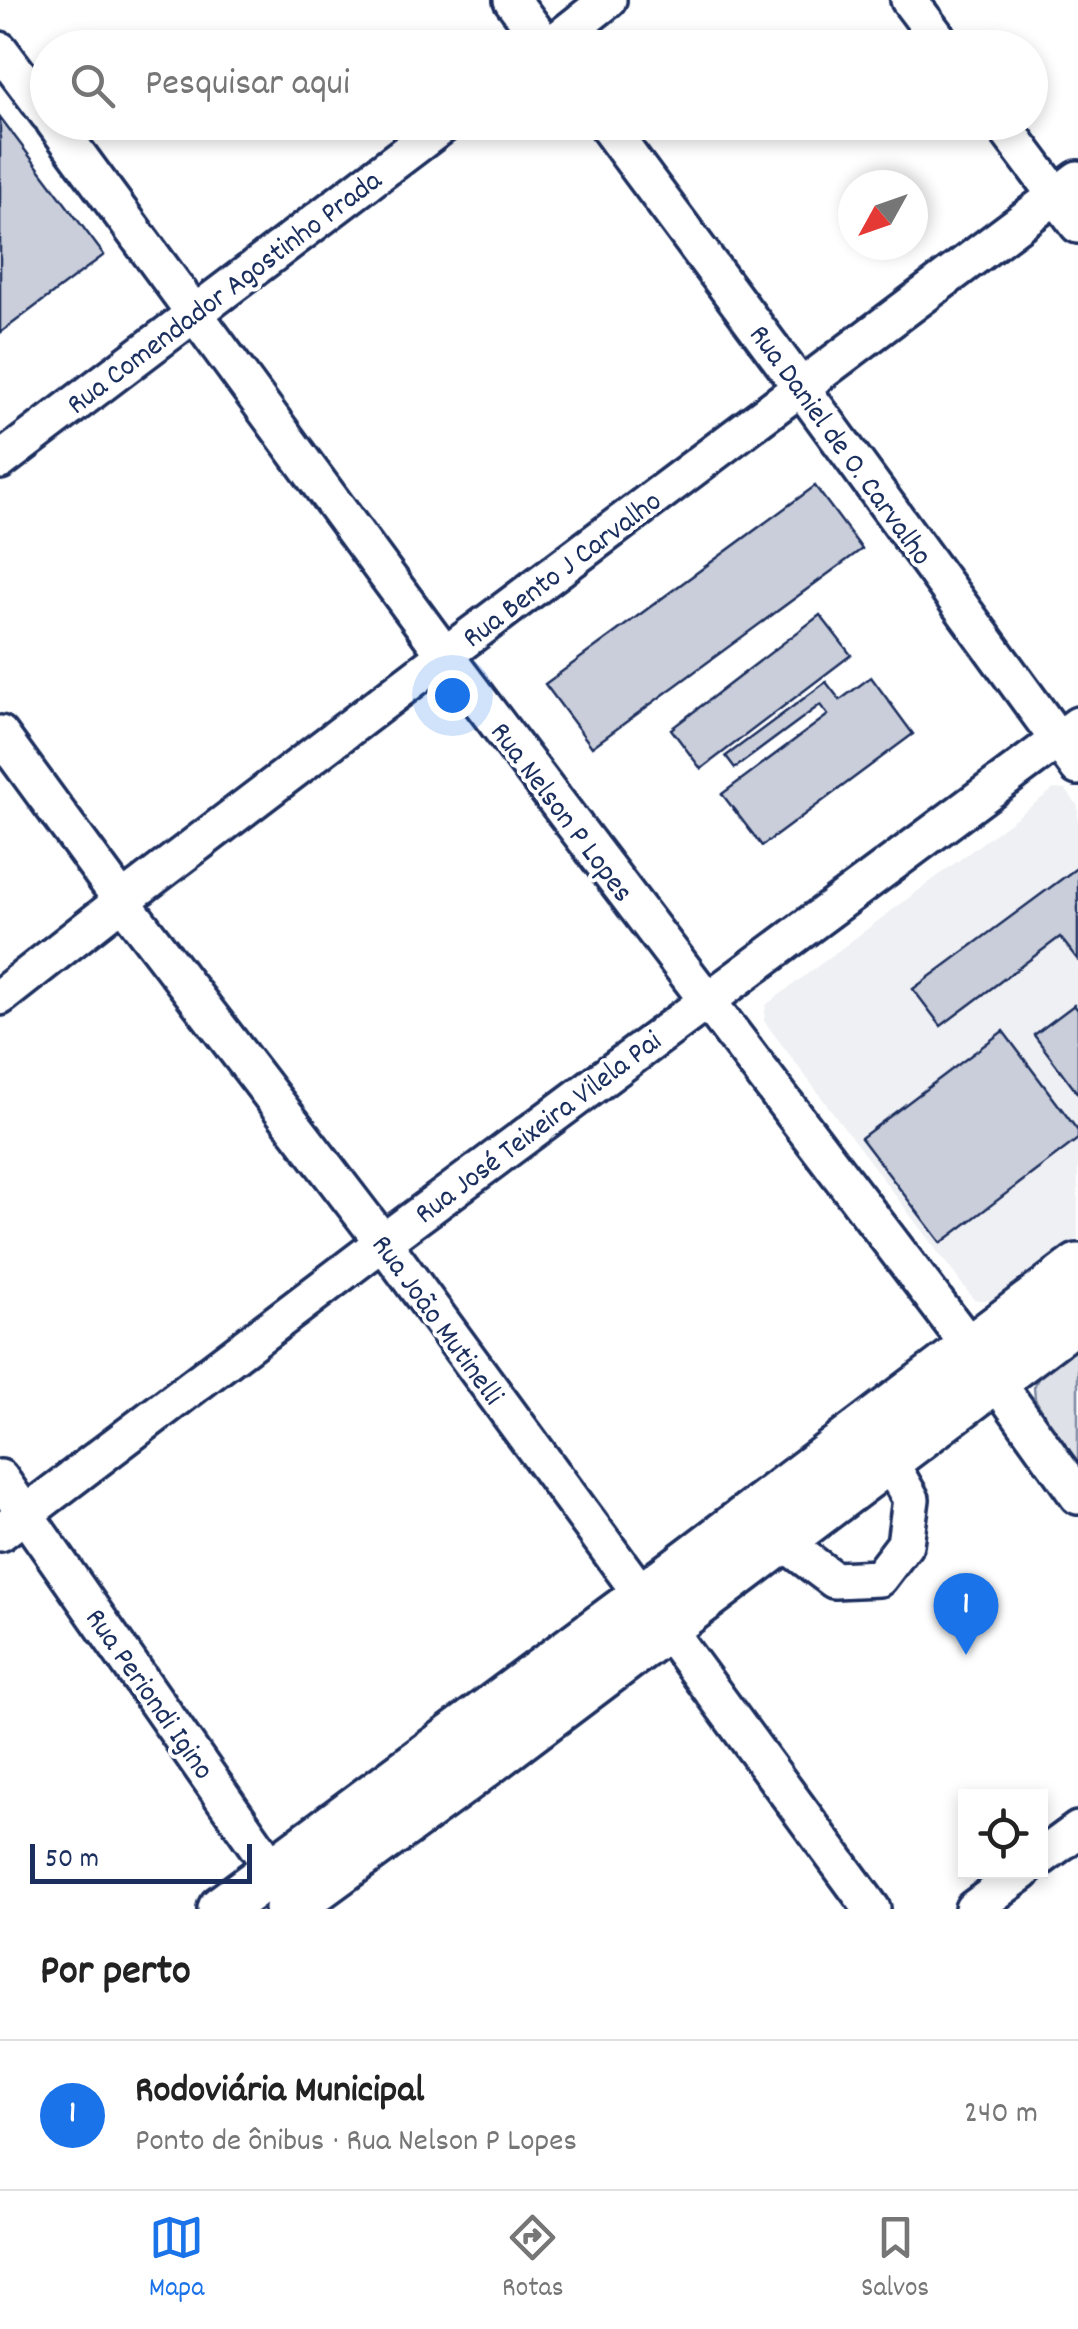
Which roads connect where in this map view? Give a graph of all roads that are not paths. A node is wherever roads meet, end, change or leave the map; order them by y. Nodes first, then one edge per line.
1 (512, 0) edge
2 (608, 0) edge
3 (910, 0) edge
4 (535, 30) edge
5 (570, 30) edge
6 (932, 30) edge
7 (0, 50) edge
8 (30, 90) edge
9 (67, 140) edge
10 (423, 140) edge
11 (617, 140) edge
12 (1019, 140) edge
13 (1067, 188) edge
14 (1078, 225) edge
15 (194, 312) junction
16 (800, 386) junction
17 (0, 461) edge
18 (445, 655) junction
19 (0, 734) edge
20 (1071, 744) edge
21 (122, 901) junction
22 (0, 997) edge
23 (706, 1000) junction
24 (383, 1242) junction
25 (1078, 1266) edge
26 (1078, 1317) edge
27 (984, 1365) junction
28 (869, 1458) junction
29 (0, 1478) edge
30 (1078, 1496) edge
31 (13, 1524) edge
32 (782, 1541) junction
33 (655, 1611) junction
34 (1078, 1830) edge
35 (1048, 1852) edge
36 (1014, 1879) edge
37 (290, 1897) edge
38 (221, 1909) edge
39 (872, 1909) edge
40 (973, 1909) edge

1 - 4 street
2 - 5 street
3 - 6 street
7 - 8 street
9 - 15 street, Rua Nelson P Lopes
10 - 15 street, Rua Comendador Agostinho Prada
11 - 16 street, Rua Daniel de O. Carvalho
12 - 13 street
13 - 14 street
13 - 16 street, Rua Bento J Carvalho
15 - 17 street, Rua Comendador Agostinho Prada
15 - 18 street, Rua Nelson P Lopes
16 - 18 street, Rua Bento J Carvalho
16 - 20 street, Rua Daniel de O. Carvalho
18 - 21 street, Rua Bento J Carvalho
18 - 23 street, Rua Nelson P Lopes
19 - 21 street, Rua João Mutinelli
20 - 23 street, Rua José Teixeira Vilela Pai
21 - 22 street, Rua Bento J Carvalho
21 - 24 street, Rua João Mutinelli
23 - 24 street, Rua José Teixeira Vilela Pai
23 - 27 street, Rua Nelson P Lopes
24 - 31 street, Rua José Teixeira Vilela Pai
24 - 33 street, Rua João Mutinelli
25 - 27 main road
26 - 27 main road
27 - 28 main road
27 - 30 street, Rua Nelson P Lopes
28 - 32 main road
28 - 32 street
28 - 33 main road
29 - 31 street, Rua Periondi Igino
31 - 37 street, Rua Periondi Igino
32 - 33 main road
33 - 37 main road
33 - 39 street, Rua João Mutinelli
34 - 35 street
36 - 40 street
37 - 38 main road

